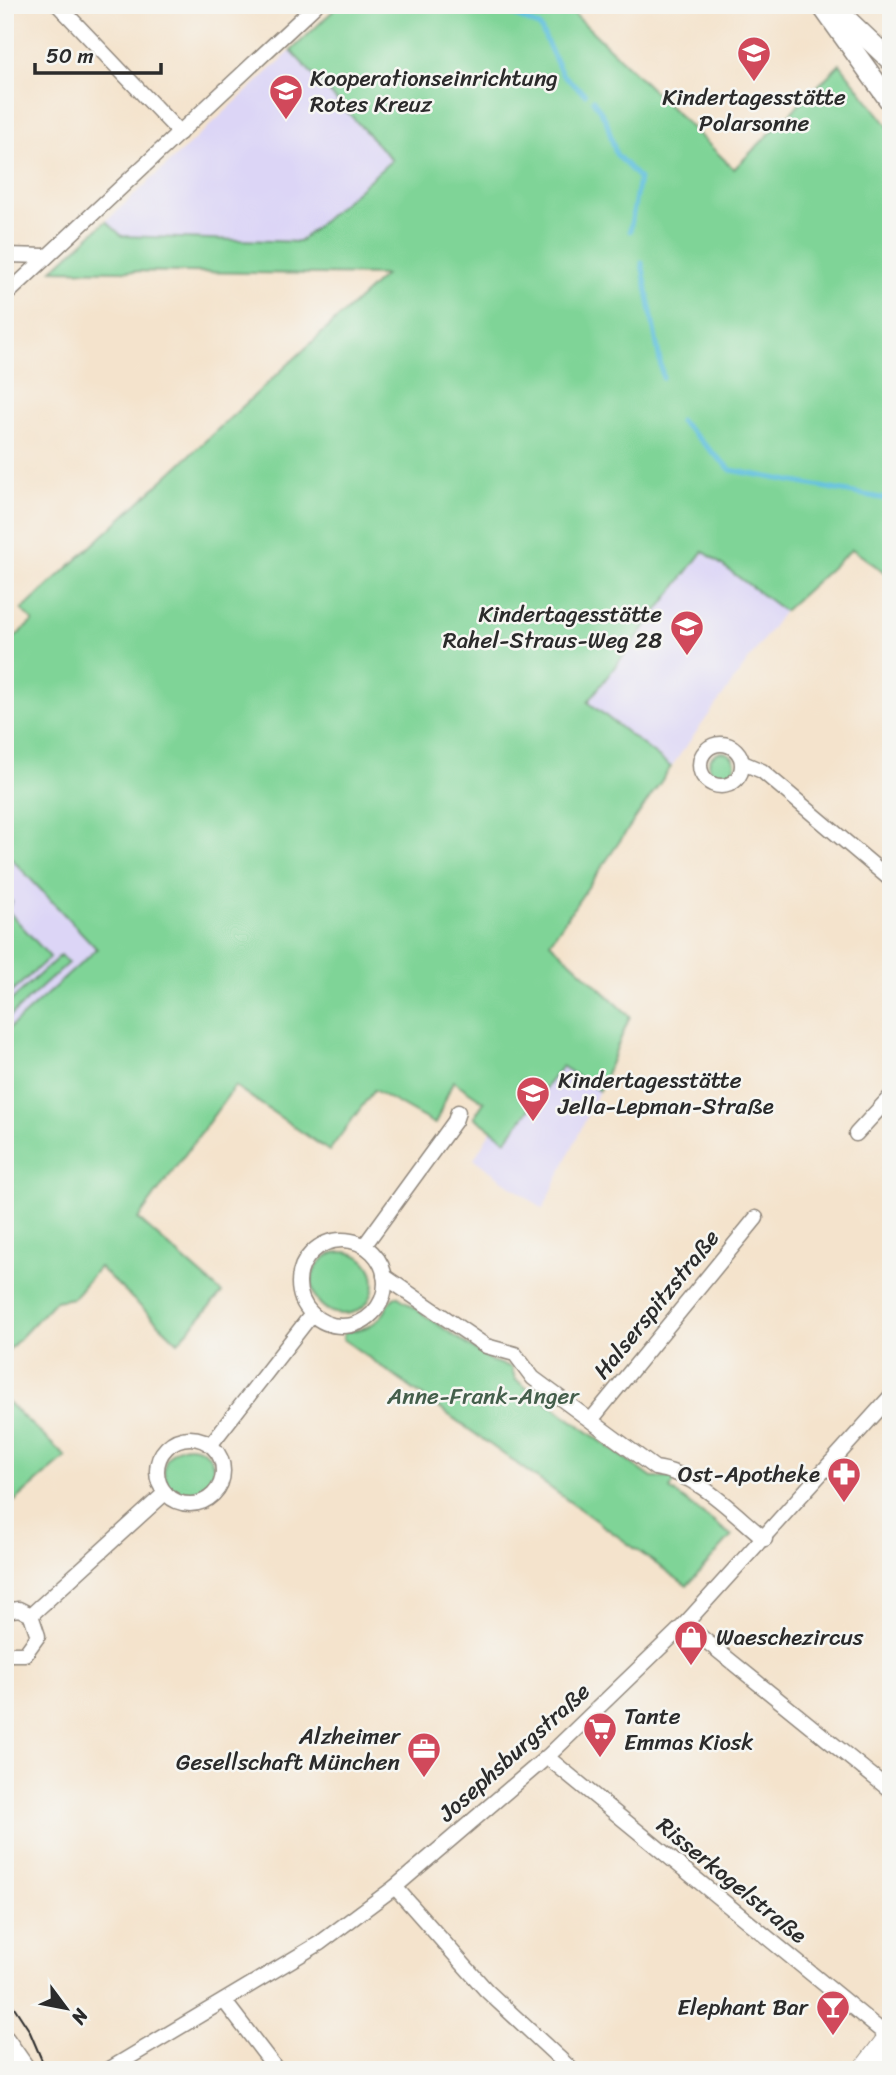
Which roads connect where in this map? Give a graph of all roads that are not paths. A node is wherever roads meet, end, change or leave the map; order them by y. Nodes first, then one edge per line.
1 (58, 5) edge
2 (316, 5) edge
3 (821, 5) edge
4 (832, 5) edge
5 (891, 61) edge
6 (891, 103) edge
7 (180, 133) junction
8 (5, 255) edge
9 (47, 257) junction
10 (5, 296) edge
11 (743, 764) dead end
12 (891, 880) edge
13 (891, 1096) edge
14 (458, 1112) dead end
15 (856, 1134) dead end
16 (756, 1219) dead end
17 (364, 1246) junction
18 (384, 1276) junction
19 (313, 1314) junction
20 (891, 1396) edge
21 (591, 1420) junction
22 (211, 1444) junction
23 (165, 1493) junction
24 (765, 1539) junction
25 (5, 1611) edge
26 (31, 1615) junction
27 (685, 1624) junction
28 (5, 1654) edge
29 (547, 1757) junction
30 (891, 1791) edge
31 (396, 1886) junction
32 (225, 2002) junction
33 (890, 2037) edge
34 (5, 2040) edge
35 (26, 2070) edge
36 (108, 2070) edge
37 (277, 2070) edge
38 (572, 2070) edge
39 (865, 2070) edge

1 - 7 street
2 - 7 street
3 - 6 street
4 - 5 street
7 - 9 street
8 - 9 street
9 - 10 street
11 - 12 street
13 - 15 street
14 - 17 street
16 - 21 street, Halserspitzstraße
17 - 18 street
17 - 19 street
18 - 19 street
18 - 21 street
19 - 22 street
20 - 24 street, Josephsburgstraße
21 - 24 street
22 - 23 street
22 - 23 street
23 - 26 street
24 - 27 street, Josephsburgstraße
25 - 26 street
26 - 28 street
27 - 29 street, Josephsburgstraße
27 - 30 street
29 - 31 street, Josephsburgstraße
29 - 33 street, Risserkogelstraße
31 - 32 street, Josephsburgstraße
31 - 38 street
32 - 36 street, Josephsburgstraße
32 - 37 street
33 - 39 main road
34 - 35 street

